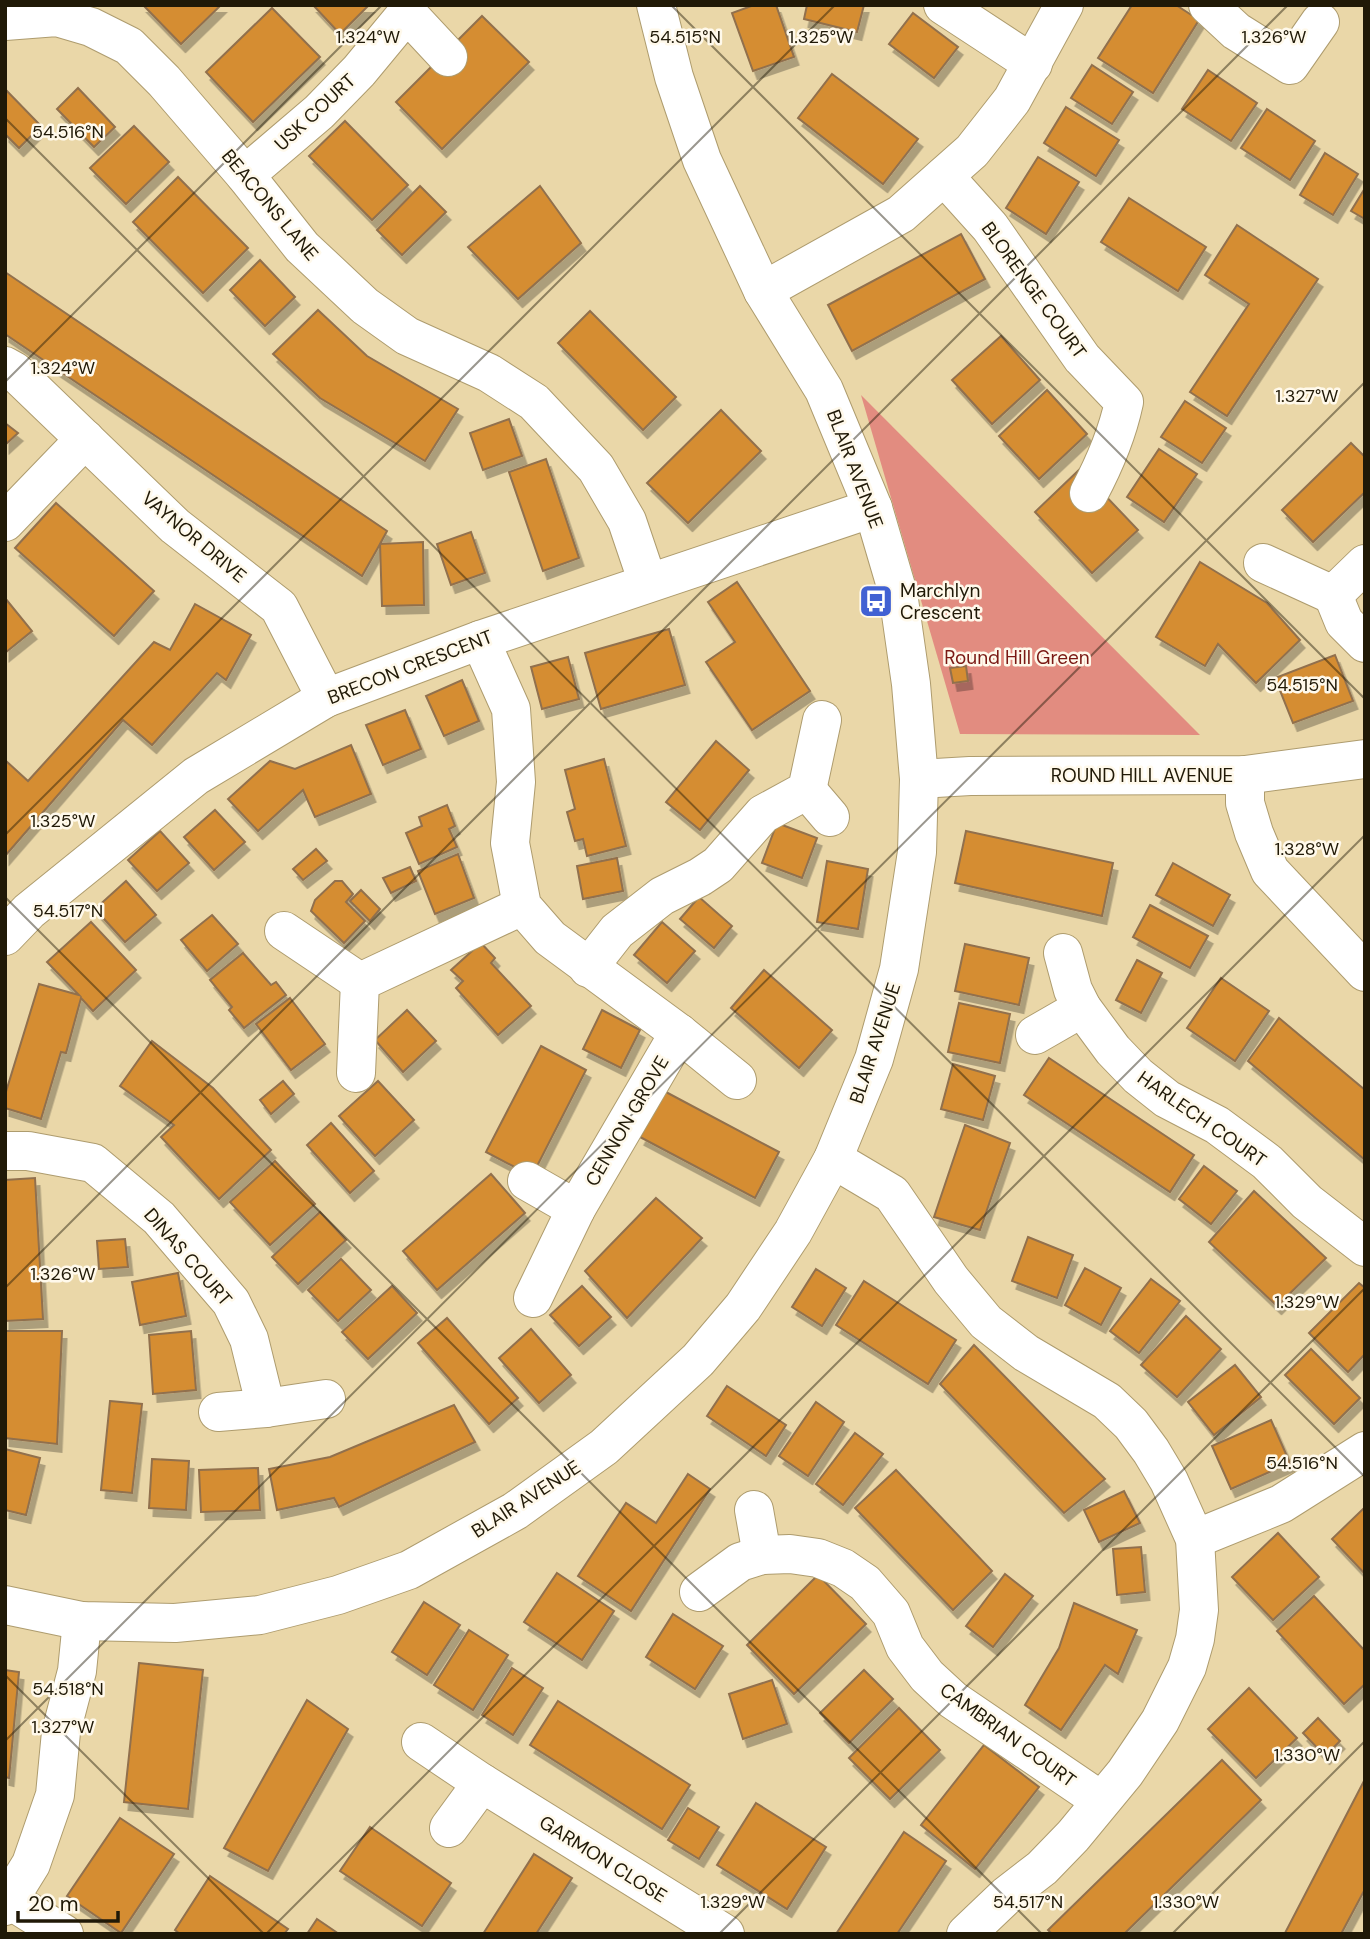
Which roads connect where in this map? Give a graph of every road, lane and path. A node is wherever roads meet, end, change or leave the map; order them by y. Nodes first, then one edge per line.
1 (656, 5) edge
2 (943, 5) edge
3 (1064, 5) edge
4 (1208, 5) edge
5 (405, 9) edge
6 (57, 11) edge
7 (5, 21) edge
8 (1320, 22) dead end
9 (448, 58) dead end
10 (1033, 64) junction
11 (245, 175) junction
12 (944, 176) junction
13 (763, 290) junction
14 (5, 366) edge
15 (85, 439) junction
16 (1089, 493) dead end
17 (873, 508) junction
18 (5, 522) edge
19 (1263, 563) dead end
20 (1365, 564) edge
21 (648, 583) junction
22 (1333, 595) junction
23 (480, 640) junction
24 (1365, 643) edge
25 (326, 698) junction
26 (822, 720) dead end
27 (1365, 759) edge
28 (1245, 775) junction
29 (919, 779) junction
30 (522, 906) junction
31 (284, 931) dead end
32 (5, 936) edge
33 (1063, 953) dead end
34 (588, 968) junction
35 (1365, 972) edge
36 (360, 982) junction
37 (1082, 1008) junction
38 (678, 1033) junction
39 (1035, 1035) dead end
40 (356, 1073) dead end
41 (737, 1080) dead end
42 (5, 1151) edge
43 (833, 1159) junction
44 (527, 1181) dead end
45 (576, 1209) junction
46 (1365, 1247) edge
47 (533, 1298) dead end
48 (326, 1399) dead end
49 (266, 1408) junction
50 (218, 1412) dead end
51 (1365, 1451) edge
52 (754, 1510) dead end
53 (1195, 1539) junction
54 (762, 1555) junction
55 (699, 1592) dead end
56 (5, 1605) edge
57 (82, 1621) junction
58 (421, 1742) dead end
59 (482, 1783) junction
60 (1100, 1800) junction
61 (449, 1828) dead end
62 (8, 1903) edge
63 (64, 1934) edge
64 (725, 1934) edge
65 (966, 1934) edge

1 - 13 street, BLAIR AVENUE
2 - 10 street
3 - 10 street
4 - 8 street
5 - 9 street, USK COURT
5 - 11 street, USK COURT
6 - 7 street, BEACONS LANE
6 - 11 street, BEACONS LANE
10 - 12 street
11 - 21 street, BEACONS LANE
12 - 13 street
12 - 16 street, BLORENGE COURT
13 - 17 street, BLAIR AVENUE
14 - 15 street, VAYNOR DRIVE
15 - 18 street
15 - 25 street, VAYNOR DRIVE
17 - 21 street, BRECON CRESCENT
17 - 29 street, BLAIR AVENUE
19 - 22 street
20 - 22 street
21 - 23 street, BRECON CRESCENT
22 - 24 street
23 - 25 street, BRECON CRESCENT
23 - 30 street
25 - 32 street, BRECON CRESCENT
26 - 34 street
27 - 28 street, ROUND HILL AVENUE
28 - 29 street, ROUND HILL AVENUE
28 - 35 street
29 - 43 street, BLAIR AVENUE
30 - 34 street, CENNON GROVE
30 - 36 street
31 - 36 street
33 - 37 street, HARLECH COURT
34 - 38 street, CENNON GROVE
36 - 40 street
37 - 39 street
37 - 46 street, HARLECH COURT
38 - 41 street, CENNON GROVE
38 - 45 street, CENNON GROVE
42 - 49 street, DINAS COURT
43 - 53 street
43 - 57 street, BLAIR AVENUE
44 - 45 street, CENNON GROVE
45 - 47 street, CENNON GROVE
48 - 49 street
49 - 50 street
51 - 53 street
52 - 54 street
53 - 60 street
54 - 55 street, CAMBRIAN COURT
54 - 60 street, CAMBRIAN COURT
56 - 57 street, BLAIR AVENUE
57 - 62 street
58 - 59 street, GARMON CLOSE
59 - 61 street
59 - 64 street, GARMON CLOSE
60 - 65 street
62 - 63 street

